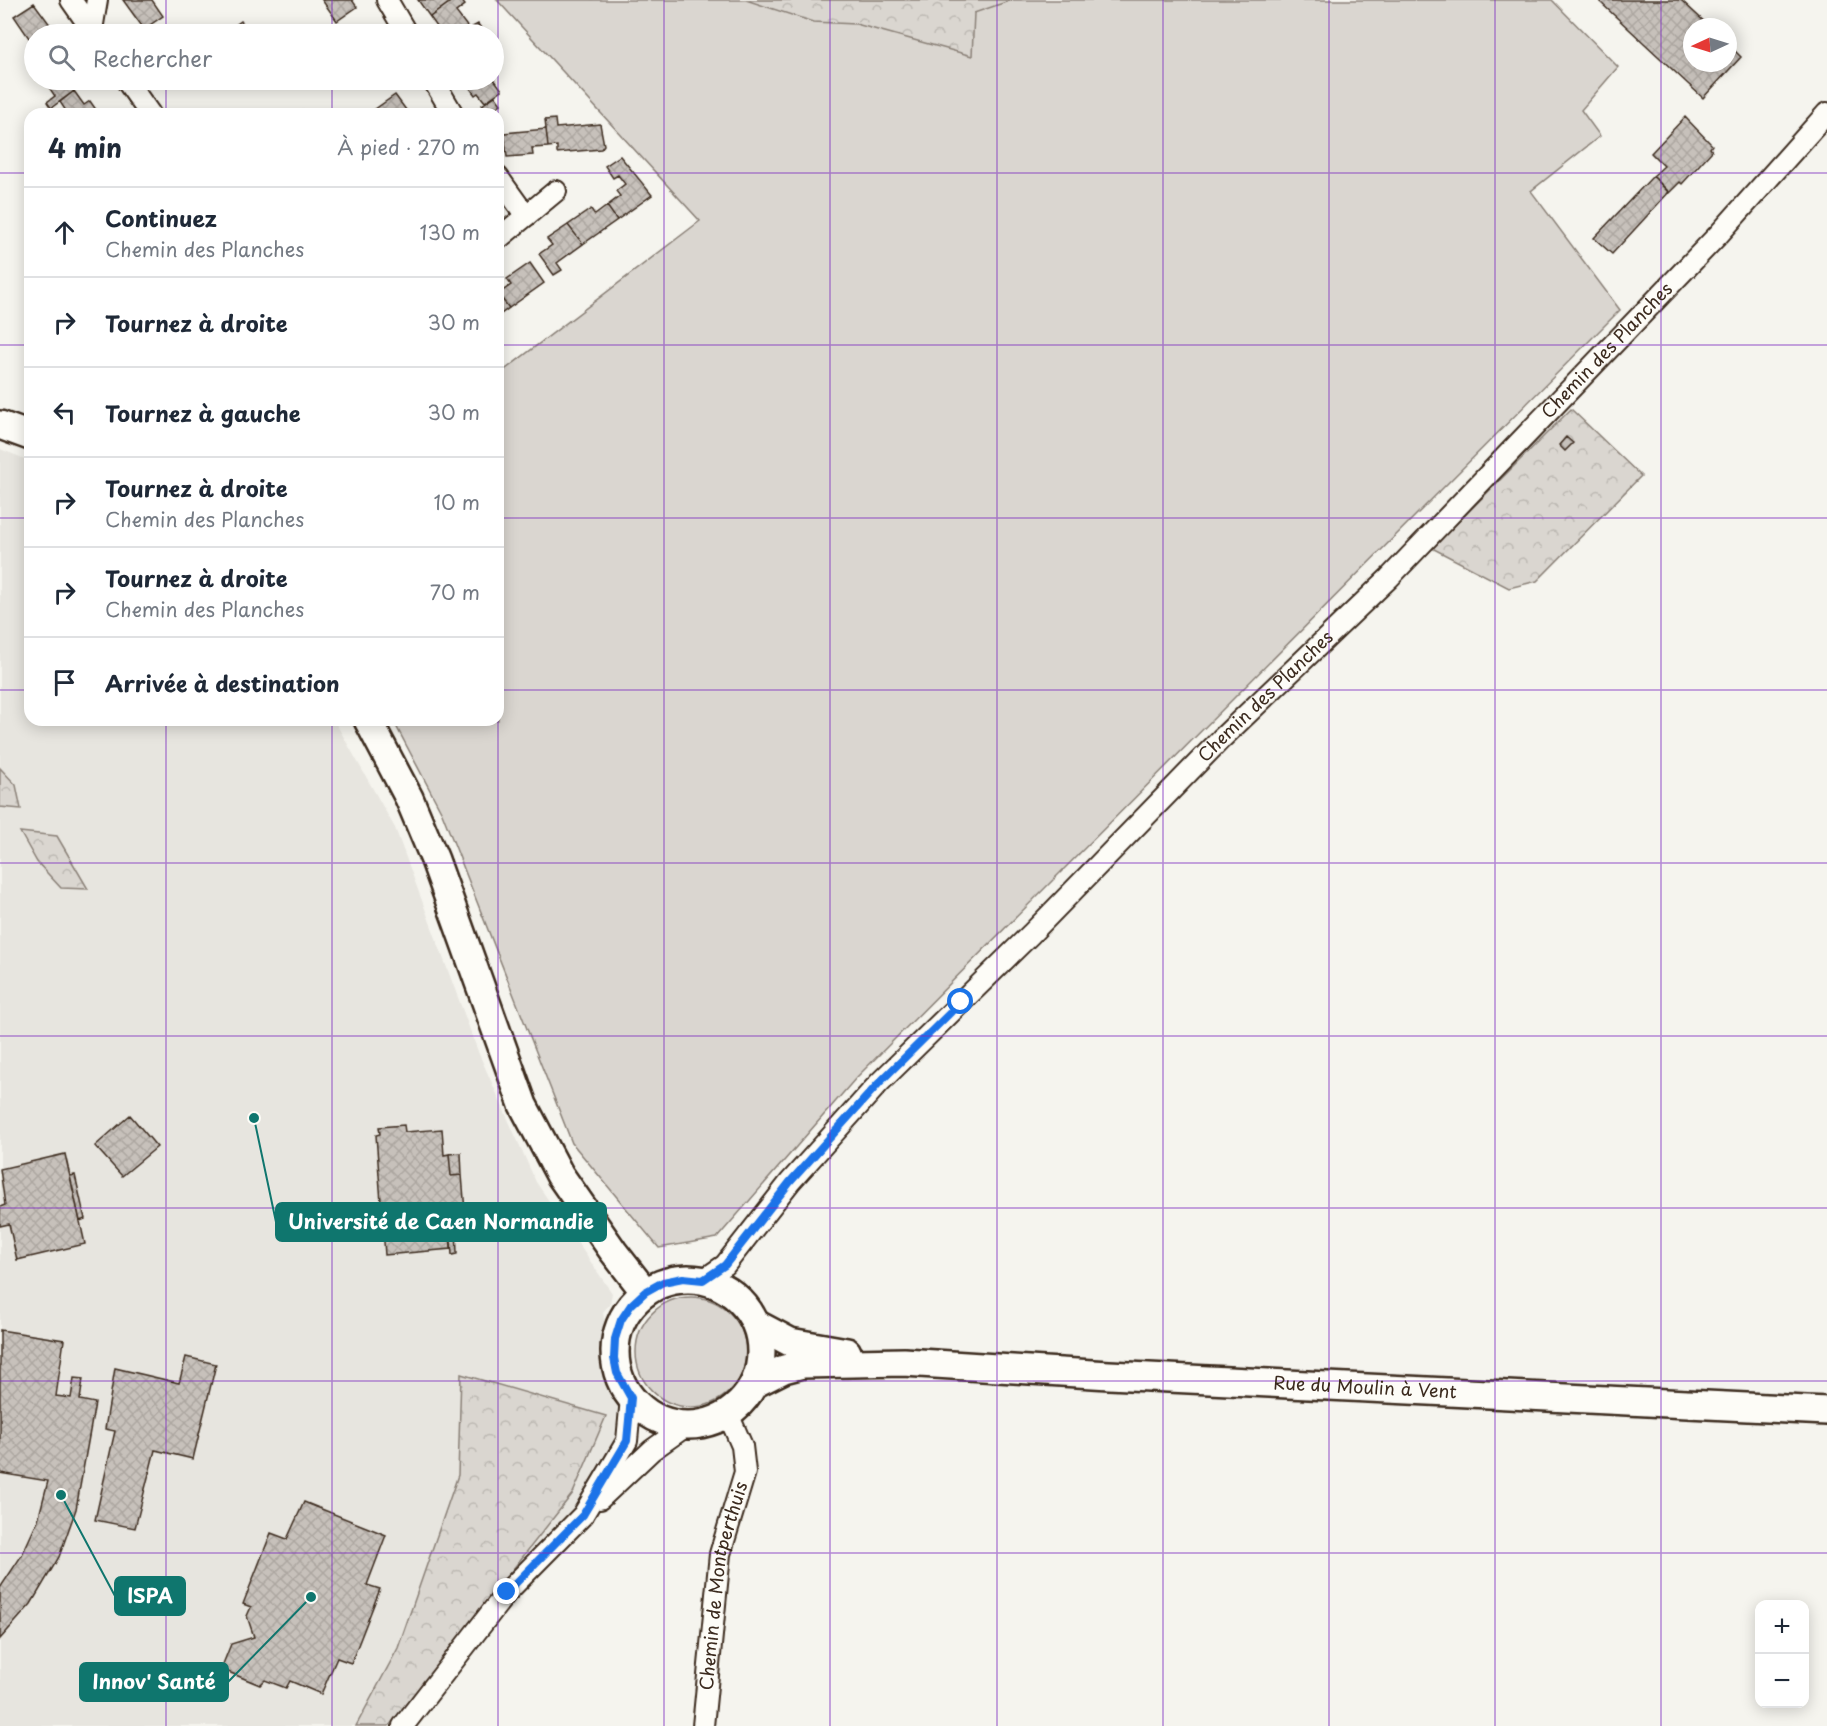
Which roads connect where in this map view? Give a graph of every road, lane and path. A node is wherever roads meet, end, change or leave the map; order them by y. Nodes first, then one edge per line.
1 (71, 0) edge
2 (98, 0) edge
3 (387, 0) edge
4 (88, 24) edge
5 (95, 24) edge
6 (401, 24) edge
7 (133, 90) edge
8 (439, 90) edge
9 (146, 108) edge
10 (449, 108) edge
11 (1827, 113) edge
12 (504, 185) edge
13 (556, 191) dead end
14 (526, 216) junction
15 (504, 234) edge
16 (0, 426) edge
17 (24, 434) edge
18 (371, 726) edge
19 (703, 1280) junction
20 (645, 1292) junction
21 (756, 1324) junction
22 (904, 1362) junction
23 (754, 1384) junction
24 (631, 1398) junction
25 (1827, 1411) edge
26 (728, 1414) junction
27 (686, 1425) junction
28 (583, 1515) junction
29 (403, 1726) edge
30 (703, 1726) edge

1 - 4 street
2 - 5 street
3 - 6 street
7 - 9 street
8 - 10 street
11 - 19 street, Chemin des Planches
12 - 14 street
13 - 14 street
14 - 15 street
16 - 17 main road
18 - 20 main road
19 - 20 main road
19 - 21 main road
20 - 24 main road
21 - 22 main road
21 - 23 main road
22 - 23 main road
22 - 25 main road, Rue du Moulin à Vent
23 - 26 main road
24 - 27 main road
24 - 28 street
26 - 27 main road
26 - 30 street, Chemin de Montperthuis
27 - 28 street
28 - 29 street

